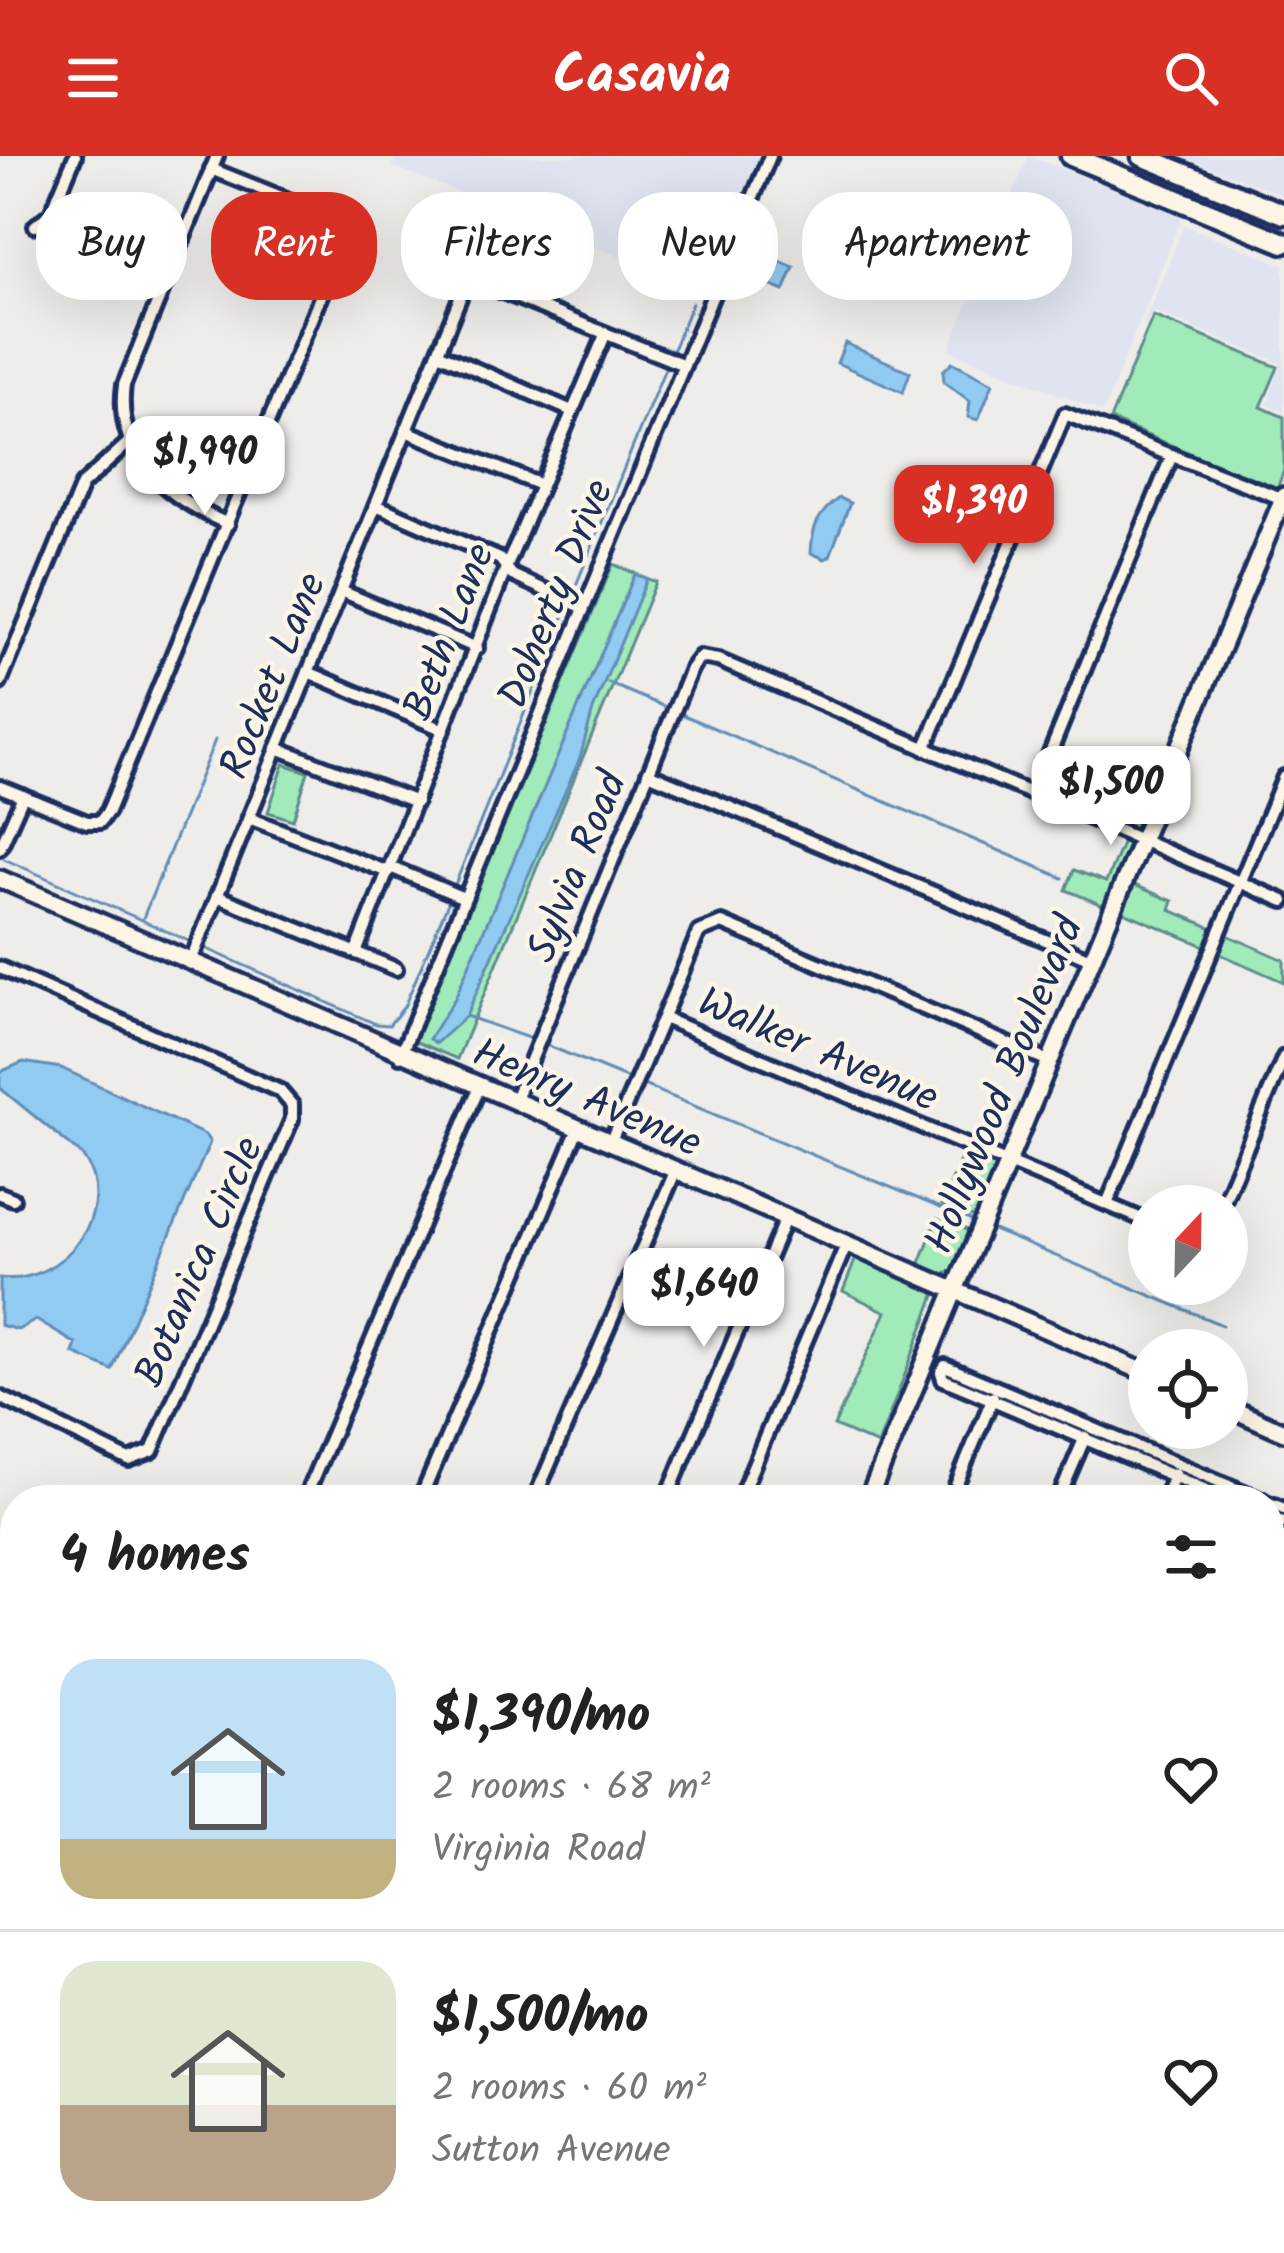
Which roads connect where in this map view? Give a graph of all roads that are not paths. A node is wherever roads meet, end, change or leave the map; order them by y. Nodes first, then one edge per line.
1 (74, 156) edge
2 (217, 156) edge
3 (770, 156) edge
4 (1071, 156) edge
5 (1142, 156) edge
6 (211, 169) junction
7 (1284, 214) edge
8 (35, 226) dead end
9 (1284, 243) edge
10 (604, 334) junction
11 (438, 352) junction
12 (684, 365) junction
13 (572, 411) junction
14 (406, 430) junction
15 (128, 443) junction
16 (1172, 455) junction
17 (541, 485) junction
18 (1283, 497) edge
19 (376, 505) junction
20 (228, 524) junction
21 (506, 568) junction
22 (341, 591) junction
23 (584, 608) junction
24 (477, 648) junction
25 (308, 672) junction
26 (0, 683) edge
27 (444, 730) junction
28 (278, 748) junction
29 (925, 748) junction
30 (648, 773) junction
31 (1284, 777) edge
32 (0, 788) edge
33 (1033, 795) junction
34 (22, 796) junction
35 (416, 802) junction
36 (249, 818) junction
37 (1142, 840) junction
38 (0, 848) edge
39 (389, 870) junction
40 (0, 879) edge
41 (1240, 883) junction
42 (218, 896) junction
43 (464, 898) junction
44 (1284, 901) edge
45 (356, 953) junction
46 (1093, 960) junction
47 (190, 963) junction
48 (0, 968) edge
49 (396, 969) dead end
50 (663, 1018) junction
51 (400, 1056) junction
52 (1284, 1057) edge
53 (1051, 1062) junction
54 (479, 1088) junction
55 (514, 1102) junction
56 (578, 1130) junction
57 (610, 1143) junction
58 (1007, 1164) junction
59 (675, 1172) junction
60 (1231, 1185) edge
61 (0, 1194) edge
62 (13, 1199) dead end
63 (1108, 1204) junction
64 (1128, 1213) edge
65 (785, 1219) junction
66 (846, 1245) junction
67 (956, 1291) junction
68 (1128, 1365) edge
69 (0, 1397) edge
70 (1248, 1417) edge
71 (1284, 1432) edge
72 (1086, 1434) junction
73 (1176, 1471) junction
74 (310, 1485) edge
75 (426, 1485) edge
76 (540, 1485) edge
77 (672, 1485) edge
78 (745, 1485) edge
79 (874, 1485) edge
80 (956, 1485) edge
81 (1064, 1485) edge
82 (1170, 1485) edge
83 (1202, 1485) edge
84 (1216, 1485) edge

1 - 8 street
2 - 6 street
3 - 12 street, Doherty Drive
4 - 9 main road
5 - 7 main road
6 - 15 street
6 - 20 street
10 - 11 street, Rocket Lane
10 - 12 street
10 - 13 street, Beth Lane
11 - 13 street
11 - 14 street, Rocket Lane
12 - 23 street, Doherty Drive
13 - 17 street, Beth Lane
14 - 17 street
14 - 19 street, Rocket Lane
15 - 20 street
15 - 26 street
16 - 18 street
16 - 29 street
16 - 33 street
17 - 21 street, Beth Lane
18 - 37 street, Hollywood Boulevard
19 - 21 street
19 - 22 street, Rocket Lane
20 - 34 street
21 - 23 street
21 - 24 street, Beth Lane
22 - 24 street
22 - 25 street, Rocket Lane
23 - 43 street, Doherty Drive
24 - 27 street, Beth Lane
25 - 27 street
25 - 28 street, Rocket Lane
27 - 35 street, Beth Lane
28 - 35 street
28 - 36 street, Rocket Lane
29 - 30 street, Sylvia Road
29 - 33 street
30 - 46 street
30 - 55 street, Sylvia Road
31 - 41 street
32 - 34 street
33 - 37 street
34 - 38 street
35 - 39 street, Beth Lane
36 - 39 street
36 - 42 street, Rocket Lane
37 - 41 street
37 - 46 street, Hollywood Boulevard
39 - 43 street
39 - 45 street, Beth Lane
40 - 47 street, Henry Avenue
41 - 44 street
41 - 63 street
42 - 45 street
42 - 47 street, Rocket Lane
43 - 51 street, Doherty Drive
45 - 49 street
46 - 53 street, Hollywood Boulevard
47 - 51 street, Henry Avenue
48 - 69 street, Botanica Circle
50 - 53 street
50 - 57 street
50 - 58 street, Walker Avenue
51 - 54 street, Henry Avenue
52 - 60 street
53 - 58 street, Hollywood Boulevard
54 - 55 street, Henry Avenue
54 - 74 street
55 - 56 street, Henry Avenue
56 - 57 street, Henry Avenue
56 - 75 street
57 - 59 street, Henry Avenue
58 - 63 street, Walker Avenue
58 - 67 street, Hollywood Boulevard
59 - 65 street, Henry Avenue
59 - 76 street
61 - 62 street
63 - 64 street, Walker Avenue
65 - 66 street, Henry Avenue
65 - 77 street
66 - 67 street, Henry Avenue
66 - 78 street
67 - 68 street, Henry Avenue
67 - 79 street, Hollywood Boulevard
70 - 71 street
72 - 73 street
72 - 80 street
72 - 81 street
73 - 82 street
73 - 83 street
73 - 84 street

